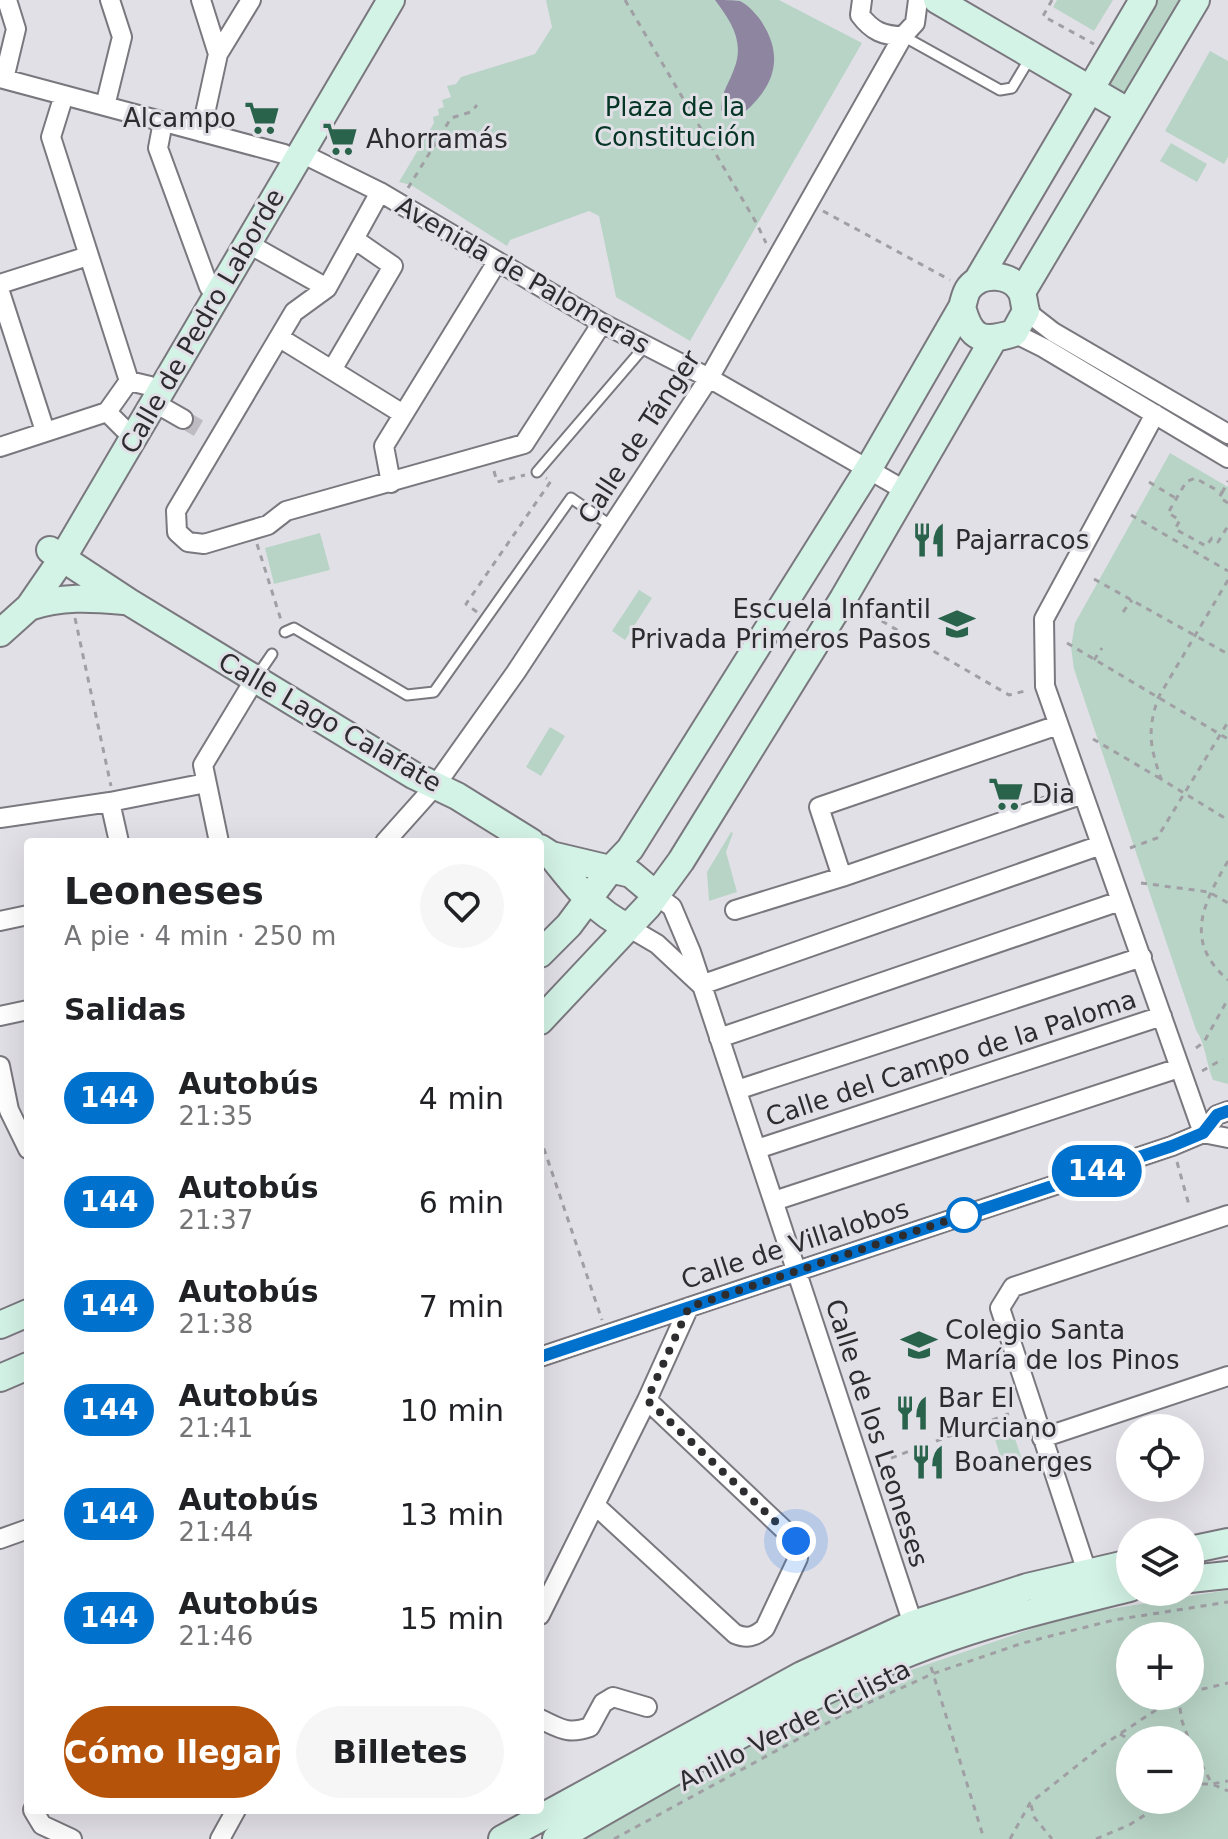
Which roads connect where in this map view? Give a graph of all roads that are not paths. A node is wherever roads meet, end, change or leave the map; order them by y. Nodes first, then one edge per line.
1 (7, 0) edge
2 (110, 0) edge
3 (201, 0) edge
4 (251, 0) edge
5 (391, 0) edge
6 (862, 0) edge
7 (918, 0) edge
8 (937, 0) edge
9 (1143, 0) edge
10 (1196, 0) edge
11 (903, 36) junction
12 (218, 54) junction
13 (1031, 55) junction
14 (2, 78) edge
15 (1090, 90) junction
16 (64, 95) junction
17 (105, 106) junction
18 (1129, 112) junction
19 (163, 122) junction
20 (201, 132) junction
21 (292, 153) junction
22 (380, 192) junction
23 (354, 239) junction
24 (247, 243) junction
25 (88, 256) junction
26 (497, 262) junction
27 (0, 284) edge
28 (209, 287) junction
29 (327, 288) junction
30 (0, 292) edge
31 (968, 292) junction
32 (1013, 319) junction
33 (602, 323) junction
34 (280, 338) junction
35 (645, 346) junction
36 (332, 370) junction
37 (709, 378) junction
38 (145, 390) junction
39 (403, 414) junction
40 (1155, 414) junction
41 (183, 419) tunnel mouth
42 (115, 420) junction
43 (45, 431) junction
44 (1228, 434) edge
45 (0, 447) edge
46 (1228, 458) edge
47 (869, 468) junction
48 (537, 472) road end
49 (391, 483) junction
50 (906, 491) junction
51 (613, 527) junction
52 (56, 554) junction
53 (129, 602) junction
54 (29, 607) junction
55 (0, 615) edge
56 (285, 632) road end
57 (0, 633) edge
58 (272, 654) dead end
59 (255, 679) junction
60 (1058, 725) junction
61 (206, 783) junction
62 (435, 786) junction
63 (1083, 794) junction
64 (112, 801) junction
65 (0, 818) edge
66 (118, 838) edge
67 (218, 838) edge
68 (389, 838) edge
69 (525, 838) edge
70 (1101, 845) junction
71 (544, 849) edge
72 (544, 851) edge
73 (610, 870) junction
74 (842, 877) junction
75 (656, 895) junction
76 (589, 899) junction
77 (1120, 901) junction
78 (735, 910) dead end
79 (24, 916) edge
80 (0, 921) edge
81 (628, 927) junction
82 (544, 950) edge
83 (1142, 957) junction
84 (701, 985) junction
85 (24, 1011) edge
86 (0, 1016) edge
87 (1162, 1016) junction
88 (544, 1017) edge
89 (719, 1038) junction
90 (0, 1066) edge
91 (1179, 1068) junction
92 (737, 1090) junction
93 (24, 1102) edge
94 (5, 1111) edge
95 (1228, 1111) edge
96 (1203, 1133) junction
97 (1228, 1138) edge
98 (24, 1142) edge
99 (757, 1149) junction
100 (774, 1201) junction
101 (1228, 1215) edge
102 (797, 1272) junction
103 (689, 1307) junction
104 (24, 1315) edge
105 (0, 1325) edge
106 (544, 1356) edge
107 (24, 1368) edge
108 (1228, 1376) edge
109 (0, 1378) edge
110 (647, 1400) junction
111 (1042, 1438) junction
112 (595, 1505) junction
113 (24, 1530) edge
114 (0, 1539) edge
115 (1228, 1542) edge
116 (1204, 1547) edge
117 (1116, 1566) edge
118 (1087, 1572) junction
119 (1228, 1575) edge
120 (1204, 1578) edge
121 (1116, 1591) edge
122 (544, 1607) edge
123 (927, 1637) junction
124 (647, 1707) dead end
125 (544, 1721) edge
126 (35, 1814) edge
127 (234, 1814) edge
128 (542, 1823) edge
129 (72, 1839) edge
130 (220, 1839) edge
131 (502, 1839) edge

1 - 14 street
2 - 17 street
3 - 12 street
4 - 12 street
5 - 21 street, Calle de Pedro Laborde
6 - 11 street
7 - 11 street, Calle de Tánger
8 - 13 street
9 - 15 street
10 - 18 street
11 - 13 lane
11 - 37 street, Calle de Tánger
12 - 20 street
13 - 15 street
14 - 16 street, Avenida de Palomeras
15 - 18 street
15 - 31 street
16 - 17 street, Avenida de Palomeras
16 - 25 street
17 - 19 street, Avenida de Palomeras
18 - 32 street
19 - 20 street, Avenida de Palomeras
19 - 28 street
20 - 21 street, Avenida de Palomeras
21 - 22 street, Avenida de Palomeras
21 - 24 street, Calle de Pedro Laborde
21 - 28 street, Calle de Pedro Laborde
22 - 23 street
22 - 26 street, Avenida de Palomeras
23 - 29 street
23 - 36 street
24 - 29 street
24 - 38 street, Calle de Pedro Laborde
25 - 27 street
25 - 38 street
26 - 33 street, Avenida de Palomeras
26 - 39 street
28 - 38 street, Calle de Pedro Laborde
29 - 34 street
30 - 43 street
31 - 32 street
31 - 32 street
31 - 47 street
32 - 40 street
32 - 44 street
32 - 50 street
33 - 35 street, Avenida de Palomeras
33 - 49 street
34 - 36 street
34 - 49 street
35 - 37 street, Avenida de Palomeras
35 - 48 lane
36 - 39 street
37 - 47 street, Avenida de Palomeras
37 - 51 street, Calle de Tánger
38 - 41 street
38 - 42 street, Calle de Pedro Laborde
38 - 52 street, Calle de Pedro Laborde
39 - 49 street
40 - 46 street
40 - 60 street, Calle del Campo de la Paloma
42 - 43 street
42 - 52 street, Calle de Pedro Laborde
43 - 45 street
47 - 50 street, Avenida de Palomeras
47 - 73 street
50 - 75 street
51 - 56 lane
51 - 62 street, Calle de Tánger
52 - 53 street, Calle Lago Calafate
52 - 54 street, Calle de Pedro Laborde
52 - 55 street, Calle de Pedro Laborde
53 - 54 street, Calle Lago Calafate
53 - 59 street, Calle Lago Calafate
54 - 57 street, Calle de Pedro Laborde
58 - 59 lane
59 - 61 street
59 - 62 street, Calle Lago Calafate
60 - 63 street, Calle del Campo de la Paloma
60 - 74 street
61 - 64 street
61 - 67 street
62 - 68 street, Calle de Tánger
62 - 69 street, Calle Lago Calafate
63 - 70 street, Calle del Campo de la Paloma
63 - 74 street
64 - 65 street
64 - 66 street
70 - 77 street, Calle del Campo de la Paloma
70 - 84 street
71 - 73 street, Calle Lago Calafate
72 - 76 street, Calle Lago Calafate
73 - 75 street, Calle Lago Calafate
73 - 76 street
74 - 78 street
75 - 81 street
75 - 84 street, Calle de los Leoneses
76 - 81 street, Calle Lago Calafate
76 - 82 street
77 - 83 street, Calle del Campo de la Paloma
77 - 89 street
79 - 80 street
81 - 84 street, Calle de los Leoneses
81 - 88 street
83 - 87 street, Calle del Campo de la Paloma
83 - 92 street, Calle del Campo de la Paloma
84 - 89 street, Calle de los Leoneses
85 - 86 street
87 - 91 street, Calle del Campo de la Paloma
87 - 99 street, Calle del Campo de la Paloma
89 - 92 street, Calle de los Leoneses
90 - 94 street
91 - 96 street, Calle del Campo de la Paloma
91 - 100 street
92 - 99 street, Calle de los Leoneses
93 - 94 street
94 - 98 street
95 - 96 street
96 - 97 street
96 - 102 street, Calle de Villalobos
99 - 100 street, Calle de los Leoneses
100 - 102 street, Calle de los Leoneses
101 - 111 street
102 - 103 street, Calle de Villalobos
102 - 123 street, Calle de los Leoneses
103 - 106 street, Calle de Villalobos
103 - 110 street
104 - 105 street
107 - 109 street
108 - 111 street
110 - 112 street
110 - 112 street
111 - 118 street
112 - 122 street
113 - 114 street
115 - 116 street
117 - 118 street
118 - 123 street
119 - 120 street
121 - 123 street
123 - 128 street
124 - 125 street
126 - 129 street
127 - 130 street
128 - 131 street

